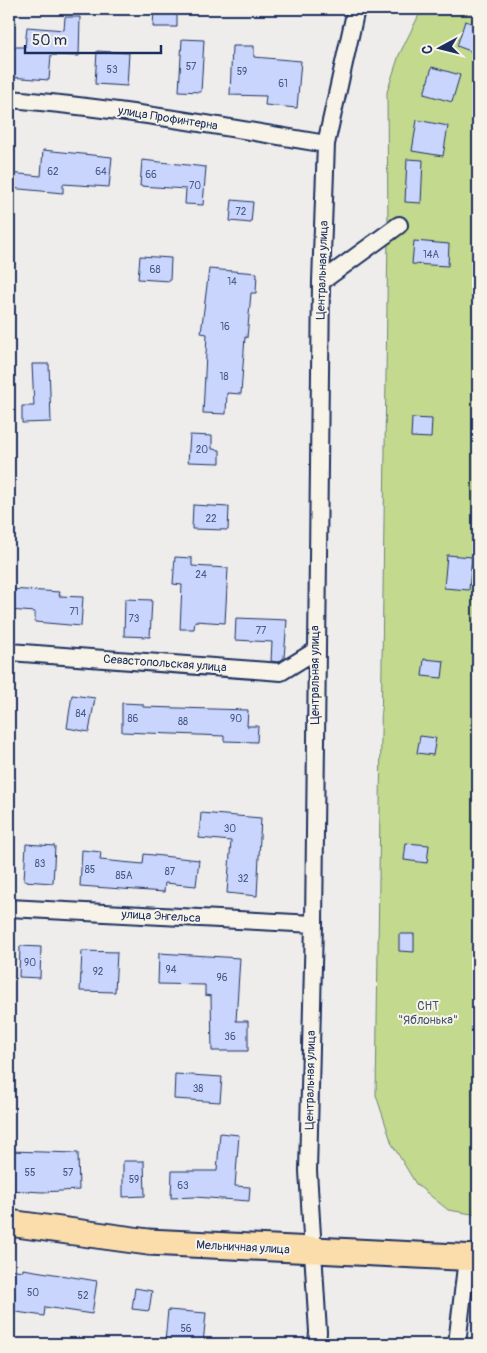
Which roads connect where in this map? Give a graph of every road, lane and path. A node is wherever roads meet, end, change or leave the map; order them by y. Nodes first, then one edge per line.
1 (356, 9) edge
2 (9, 99) edge
3 (326, 144) junction
4 (399, 225) dead end
5 (321, 282) junction
6 (315, 651) junction
7 (9, 652) edge
8 (9, 908) edge
9 (314, 924) junction
10 (9, 1223) edge
11 (313, 1251) junction
12 (473, 1258) edge
13 (316, 1344) edge
14 (457, 1344) edge

1 - 3 street, Центральная улица
2 - 3 street, улица Профинтерна
3 - 5 street, Центральная улица
4 - 5 street
5 - 6 street, Центральная улица
6 - 7 street, Севастопольская улица
6 - 9 street, Центральная улица
8 - 9 street, улица Энгельса
9 - 11 street, Центральная улица
10 - 11 main road, Мельничная улица
11 - 12 main road, Мельничная улица
11 - 13 street, Центральная улица
12 - 14 street

